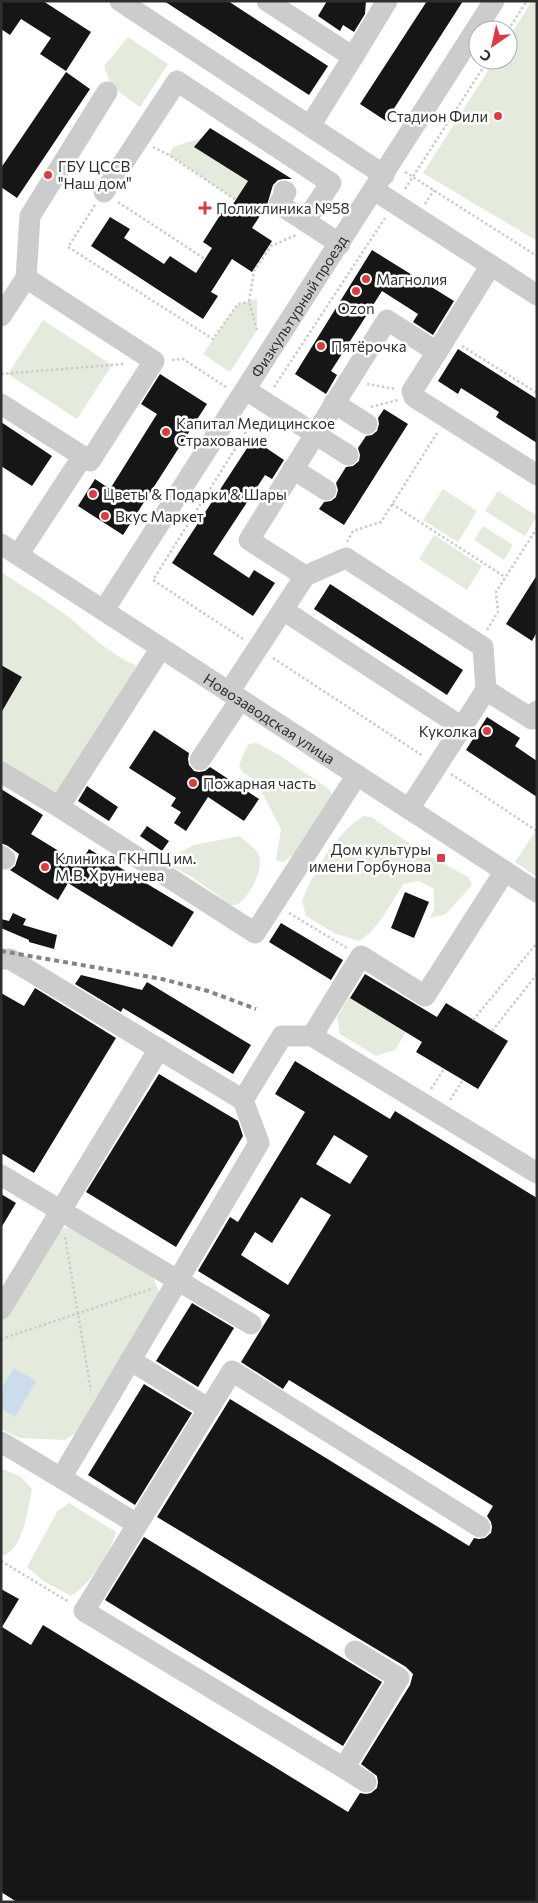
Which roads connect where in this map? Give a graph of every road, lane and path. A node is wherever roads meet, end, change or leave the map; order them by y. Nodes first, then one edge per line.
1 (120, 1) edge
2 (267, 1) edge
3 (388, 1) edge
4 (494, 1) edge
5 (526, 1) edge
6 (514, 20) edge
7 (353, 57) junction
8 (107, 92) dead end
9 (310, 126) junction
10 (147, 148) dead end
11 (383, 176) junction
12 (284, 191) dead end
13 (104, 192) junction
14 (236, 200) dead end
15 (305, 221) junction
16 (340, 244) junction
17 (537, 256) edge
18 (205, 259) dead end
19 (491, 265) junction
20 (26, 278) junction
21 (537, 295) edge
22 (249, 302) junction
23 (1, 316) edge
24 (257, 330) dead end
25 (442, 344) junction
26 (154, 361) junction
27 (1, 374) edge
28 (349, 381) junction
29 (237, 389) junction
30 (537, 393) edge
31 (413, 394) junction
32 (1, 404) edge
33 (341, 408) junction
34 (447, 418) junction
35 (367, 424) dead end
36 (315, 434) junction
37 (348, 455) dead end
38 (83, 456) junction
39 (293, 469) junction
40 (537, 475) edge
41 (326, 490) dead end
42 (392, 504) junction
43 (537, 528) edge
44 (10, 550) edge
45 (346, 558) junction
46 (305, 576) junction
47 (506, 577) junction
48 (104, 610) junction
49 (283, 610) junction
50 (478, 644) junction
51 (161, 648) junction
52 (486, 690) junction
53 (235, 696) junction
54 (537, 711) edge
55 (462, 727) junction
56 (200, 760) dead end
57 (1, 772) edge
58 (357, 775) junction
59 (59, 808) junction
60 (409, 809) junction
61 (505, 871) junction
62 (537, 892) edge
63 (274, 904) junction
64 (537, 943) edge
65 (361, 956) junction
66 (1, 959) edge
67 (537, 974) edge
68 (473, 1020) dead end
69 (492, 1031) dead end
70 (312, 1036) junction
71 (160, 1049) junction
72 (444, 1069) dead end
73 (462, 1080) dead end
74 (243, 1100) junction
75 (423, 1104) junction
76 (442, 1115) junction
77 (537, 1173) edge
78 (1, 1175) edge
79 (61, 1210) junction
80 (177, 1280) junction
81 (152, 1289) dead end
82 (1, 1309) edge
83 (79, 1313) junction
84 (251, 1324) dead end
85 (1, 1340) edge
86 (130, 1360) junction
87 (91, 1391) dead end
88 (209, 1409) junction
89 (1, 1442) edge
90 (61, 1478) junction
91 (137, 1524) junction
92 (480, 1527) dead end
93 (1, 1561) edge
94 (84, 1611) junction
95 (355, 1651) dead end
96 (344, 1768) junction
97 (366, 1782) dead end

1 - 9 street
2 - 7 street
3 - 7 street
4 - 11 street, Физкультурный проезд
5 - 6 path
7 - 9 street
8 - 20 street
9 - 11 street
10 - 14 path
11 - 16 street, Физкультурный проезд
11 - 17 path
11 - 19 street
12 - 15 street
13 - 15 street
13 - 18 path
13 - 22 path
15 - 16 street
15 - 22 path
16 - 29 street, Физкультурный проезд
19 - 21 street
19 - 25 street
20 - 23 street
20 - 26 street
22 - 24 path
25 - 28 street
25 - 30 path
25 - 31 street
26 - 27 path
26 - 29 path
26 - 38 street
28 - 31 path
28 - 33 street
29 - 36 street
29 - 48 street, Физкультурный проезд
31 - 33 path
31 - 34 street
32 - 38 street
33 - 35 street
33 - 36 street
34 - 40 street
34 - 42 path
36 - 37 street
36 - 39 street
38 - 44 street
39 - 41 street
39 - 46 street
42 - 45 path
42 - 47 path
43 - 47 path
44 - 48 street, Новозаводская улица
45 - 46 street
45 - 50 street
46 - 49 street
47 - 50 path
48 - 51 street, Новозаводская улица
49 - 53 street
49 - 55 street
50 - 52 street
51 - 53 street, Новозаводская улица
51 - 59 street
52 - 54 street
52 - 55 street
53 - 56 street
53 - 58 street, Новозаводская улица
55 - 60 street
57 - 59 street
58 - 60 street, Новозаводская улица
58 - 63 street
59 - 63 street
60 - 61 street, Новозаводская улица
61 - 62 street, Новозаводская улица
61 - 65 street
63 - 65 path
64 - 68 path
65 - 70 street
66 - 71 street
67 - 69 path
70 - 74 street
70 - 75 street
71 - 74 street
71 - 79 street
72 - 75 path
73 - 76 path
74 - 80 street
75 - 76 street
76 - 77 street
78 - 79 street
79 - 80 street
79 - 82 street
79 - 83 path
80 - 84 street
80 - 86 street
81 - 83 path
83 - 85 path
83 - 87 path
86 - 88 street
86 - 90 street
88 - 91 street
88 - 92 street
89 - 90 street
90 - 91 street
91 - 94 street
93 - 94 path
94 - 96 street
95 - 96 street
96 - 97 street

